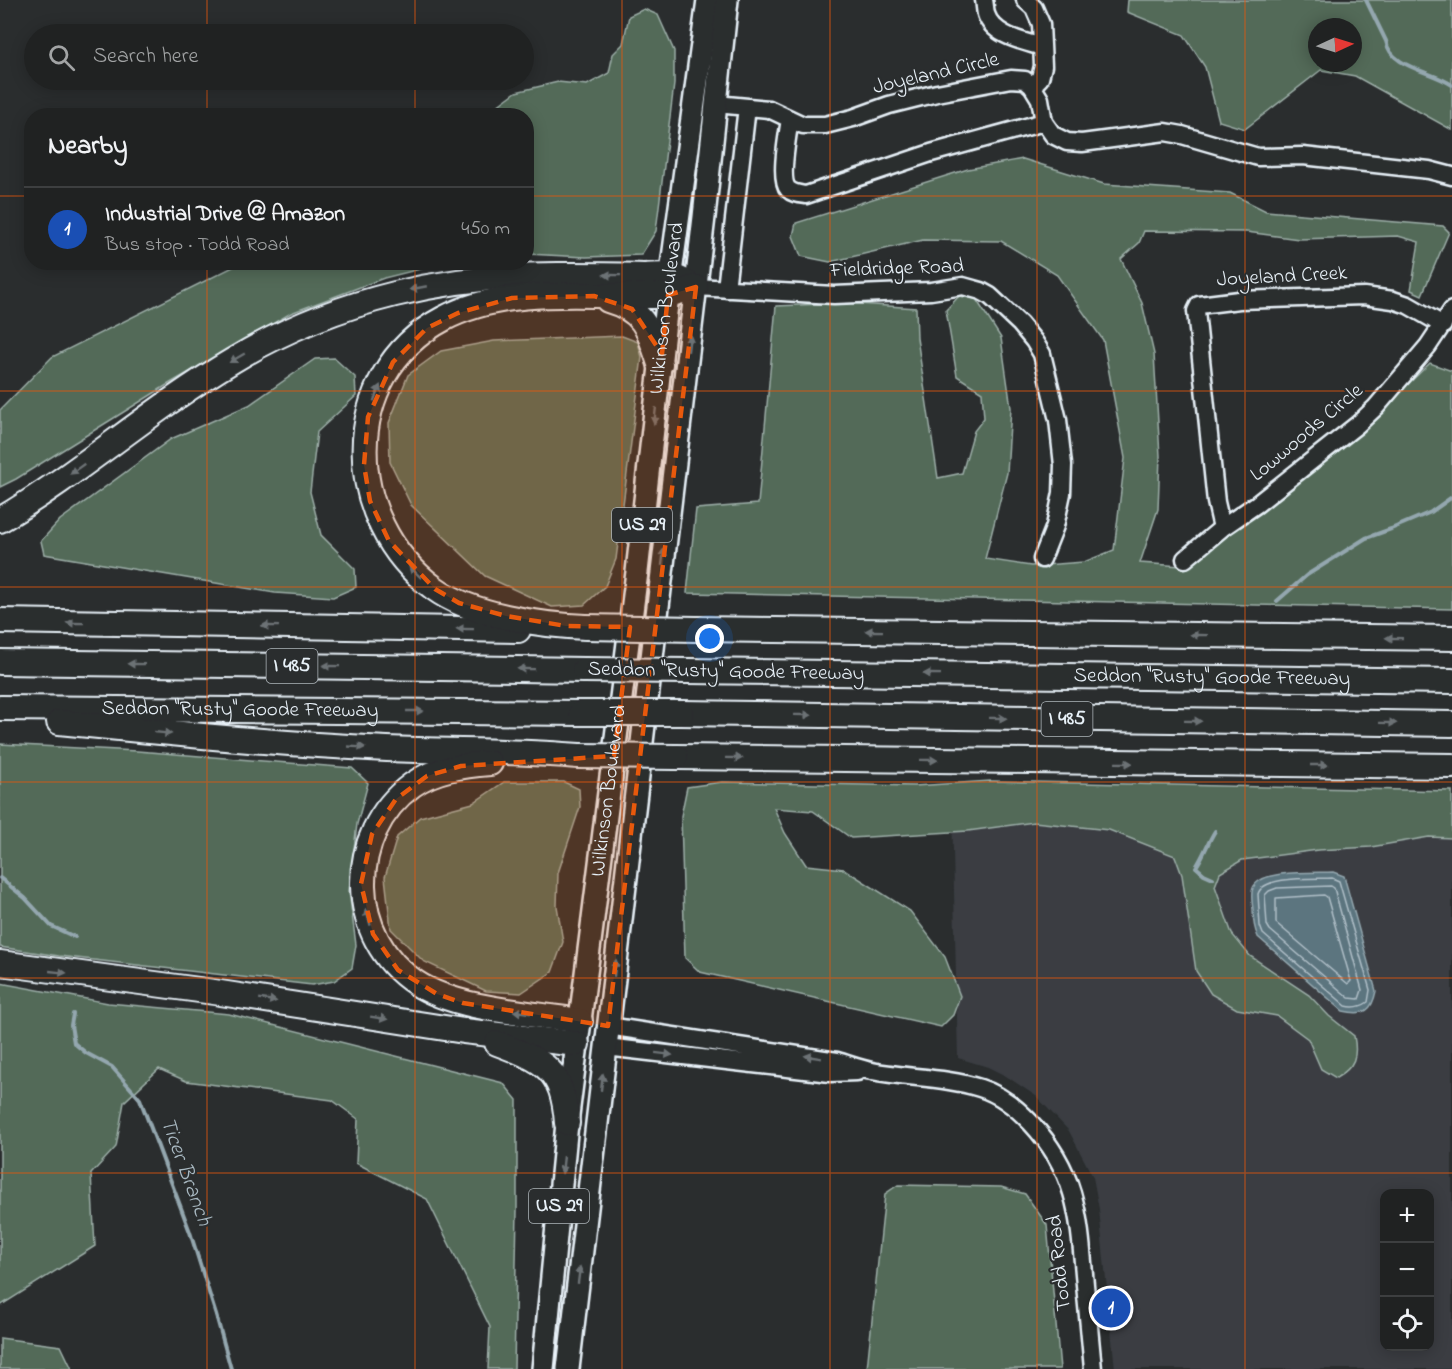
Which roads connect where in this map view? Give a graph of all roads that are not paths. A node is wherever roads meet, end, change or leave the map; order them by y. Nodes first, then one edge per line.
1 (708, 0) edge
2 (715, 0) edge
3 (728, 0) edge
4 (1025, 0) edge
5 (986, 1) edge
6 (1042, 47) junction
7 (1032, 86) junction
8 (716, 104) junction
9 (747, 107) junction
10 (790, 119) junction
11 (1044, 122) junction
12 (1452, 176) edge
13 (704, 217) junction
14 (670, 286) junction
15 (696, 287) junction
16 (726, 289) junction
17 (594, 296) junction
18 (1452, 310) edge
19 (1443, 325) junction
20 (660, 364) junction
21 (0, 520) edge
22 (1222, 528) junction
23 (1042, 559) dead end
24 (1185, 559) dead end
25 (0, 621) edge
26 (576, 626) junction
27 (1452, 638) edge
28 (0, 662) edge
29 (1452, 681) edge
30 (0, 708) edge
31 (0, 717) edge
32 (1452, 724) edge
33 (579, 756) junction
34 (1452, 766) edge
35 (0, 963) edge
36 (608, 1026) junction
37 (464, 1031) junction
38 (578, 1033) junction
39 (606, 1047) junction
40 (870, 1071) junction
41 (567, 1123) junction
42 (543, 1369) edge
43 (568, 1369) edge
44 (1093, 1369) edge

1 - 14 main road, Wilkinson Boulevard / US 29
2 - 13 main road
3 - 8 main road, Wilkinson Boulevard / US 29
4 - 6 street
5 - 6 street
6 - 7 street
7 - 10 street, Joyeland Circle
7 - 11 street
8 - 9 street, Joyeland Circle
8 - 13 main road, Wilkinson Boulevard / US 29
9 - 10 street, Joyeland Circle
9 - 16 street
10 - 11 street
11 - 12 street
13 - 15 main road, Wilkinson Boulevard / US 29
14 - 15 highway
14 - 17 highway
14 - 20 main road, Wilkinson Boulevard / US 29
14 -> 21 highway
15 - 16 street, Fieldridge Road
36 -> 15 main road, Wilkinson Boulevard / US 29
16 - 23 street, Fieldridge Road
17 - 20 highway
26 -> 17 highway
18 - 19 street
19 - 22 street, Lowwoods Circle
19 - 22 street, Joyeland Creek
20 -> 38 main road, Wilkinson Boulevard / US 29
22 - 24 street, Lowwoods Circle
26 -> 25 highway
27 -> 26 highway, bridge
29 -> 28 highway, Seddon "Rusty" Goode Freeway / I 485, bridge
30 -> 32 highway, Seddon "Rusty" Goode Freeway / I 485, bridge
31 -> 33 highway
33 -> 34 highway, bridge
38 -> 33 highway
35 -> 37 highway
36 - 38 main road
36 - 39 main road, Wilkinson Boulevard / US 29
40 -> 36 street, Todd Road
37 - 38 highway
37 - 41 highway
38 - 39 main road
38 - 41 main road, Wilkinson Boulevard / US 29
39 -> 40 street, Todd Road
43 -> 39 main road, Wilkinson Boulevard / US 29
40 - 44 street, Todd Road
41 -> 42 main road, Wilkinson Boulevard / US 29

